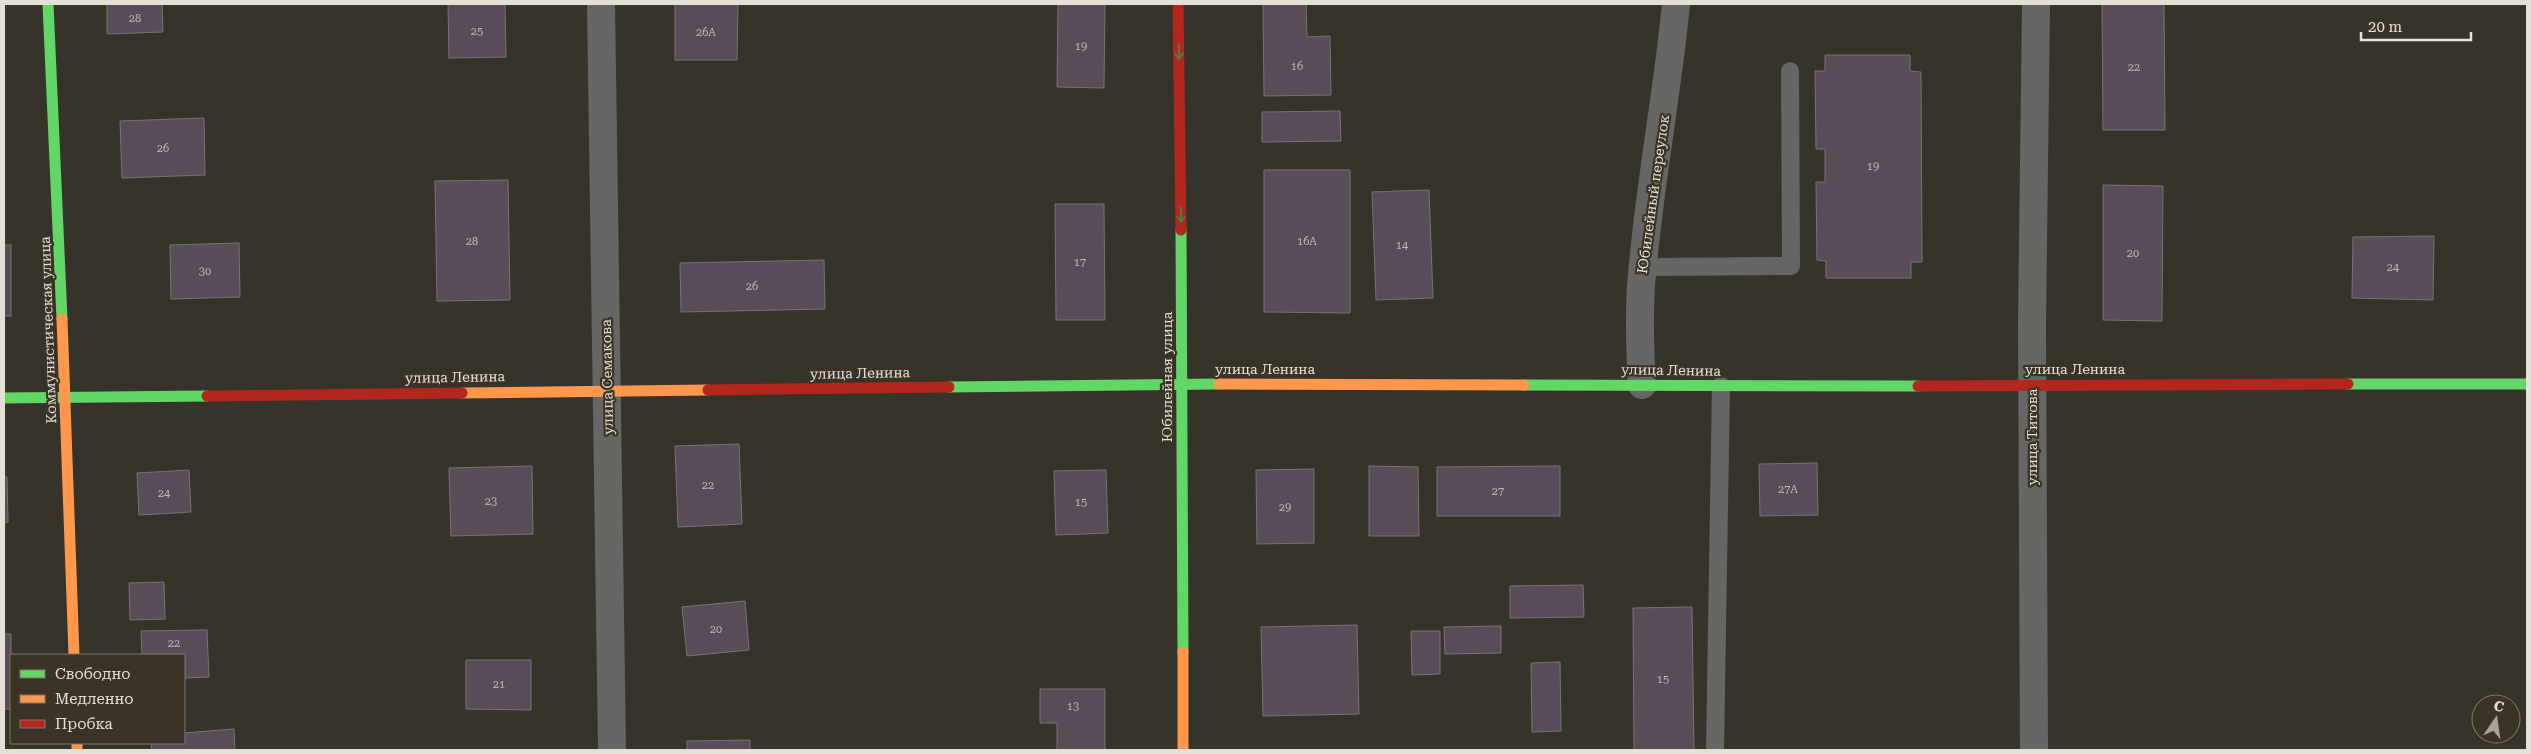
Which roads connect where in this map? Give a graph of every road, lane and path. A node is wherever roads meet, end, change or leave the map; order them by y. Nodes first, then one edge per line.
1 (48, 4) edge
2 (601, 4) edge
3 (1178, 4) edge
4 (1676, 4) edge
5 (2036, 4) edge
6 (1790, 71) dead end
7 (1643, 267) junction
8 (1183, 384) junction
9 (2032, 384) junction
10 (2527, 384) edge
11 (1642, 385) junction
12 (1720, 386) junction
13 (607, 391) junction
14 (66, 397) junction
15 (4, 398) edge
16 (74, 654) edge
17 (612, 750) edge
18 (1183, 750) edge
19 (1714, 750) edge
20 (2034, 750) edge

1 - 14 main road, Коммунистическая улица
2 - 13 street, улица Семакова
3 -> 8 main road, Юбилейная улица
4 - 7 street, Юбилейный переулок
5 - 9 street, улица Титова
6 - 7 lane
7 - 11 street, Юбилейный переулок
8 - 11 main road, улица Ленина
8 - 13 main road, улица Ленина
8 - 18 main road, Юбилейная улица
9 - 10 main road, улица Ленина
9 - 12 main road, улица Ленина
9 - 20 street, улица Титова
11 - 12 main road, улица Ленина
12 - 19 lane
13 - 14 main road, улица Ленина
13 - 17 street, улица Семакова
14 - 15 main road, улица Ленина
14 - 16 main road, Коммунистическая улица

